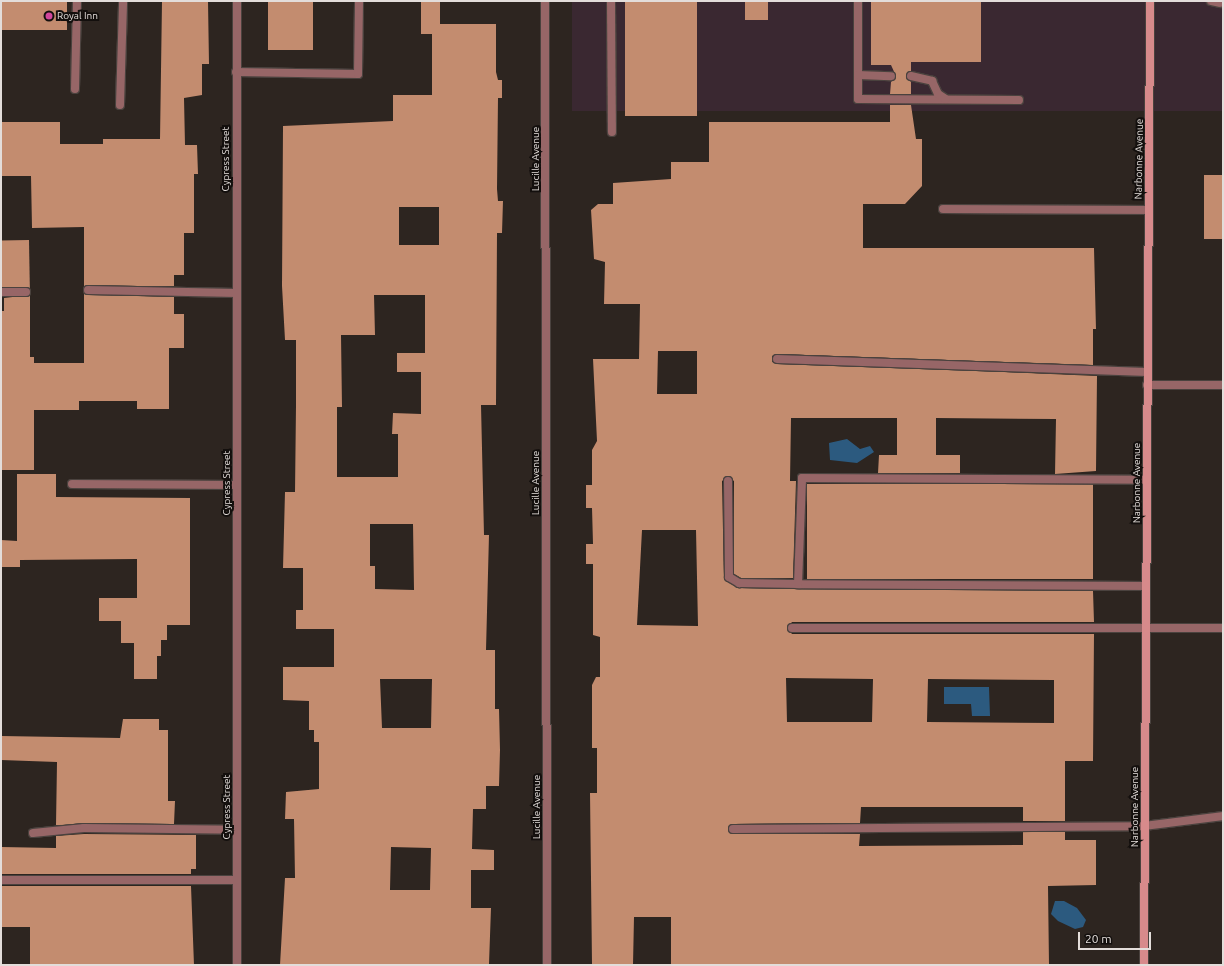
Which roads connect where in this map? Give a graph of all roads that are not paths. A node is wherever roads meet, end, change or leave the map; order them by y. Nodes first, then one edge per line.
1 (77, 1) edge
2 (123, 1) edge
3 (236, 1) edge
4 (359, 1) edge
5 (545, 1) edge
6 (611, 1) edge
7 (858, 1) edge
8 (1150, 1) edge
9 (1211, 1) edge
10 (1220, 3) dead end
11 (236, 72) junction
12 (858, 75) junction
13 (891, 76) dead end
14 (911, 76) dead end
15 (75, 89) dead end
16 (946, 99) junction
17 (1019, 100) dead end
18 (120, 105) dead end
19 (612, 132) dead end
20 (943, 209) dead end
21 (1148, 210) junction
22 (88, 290) dead end
23 (1, 292) edge
24 (26, 292) dead end
25 (237, 293) junction
26 (777, 359) dead end
27 (1148, 372) junction
28 (1148, 385) junction
29 (1223, 385) edge
30 (1148, 480) junction
31 (728, 481) dead end
32 (72, 484) dead end
33 (236, 485) junction
34 (798, 584) junction
35 (1146, 586) junction
36 (792, 628) dead end
37 (1146, 628) junction
38 (1223, 628) edge
39 (1223, 816) edge
40 (1144, 826) junction
41 (733, 829) dead end
42 (237, 830) junction
43 (33, 833) dead end
44 (1, 880) edge
45 (237, 880) junction
46 (237, 965) edge
47 (547, 965) edge
48 (1144, 965) edge

1 - 15 street
2 - 18 street
3 - 11 street, Cypress Street
4 - 11 street
5 - 47 street, Lucille Avenue
6 - 19 street
7 - 12 street
8 - 21 main road, Narbonne Avenue
9 - 10 street
11 - 25 street, Cypress Street
12 - 13 street
12 - 16 street
14 - 16 street
16 - 17 street
20 - 21 street
21 - 27 main road, Narbonne Avenue
22 - 25 street
23 - 24 street
25 - 33 street, Cypress Street
26 - 27 street
27 - 28 main road, Narbonne Avenue
28 - 29 street
28 - 30 main road, Narbonne Avenue
30 - 34 street
30 - 35 main road, Narbonne Avenue
31 - 34 street
32 - 33 street
33 - 42 street, Cypress Street
34 - 35 street
35 - 37 main road, Narbonne Avenue
36 - 37 street
37 - 38 street
37 - 40 main road, Narbonne Avenue
39 - 40 street
40 - 41 street
40 - 48 main road, Narbonne Avenue
42 - 43 street
42 - 45 street, Cypress Street
44 - 45 street
45 - 46 street, Cypress Street

